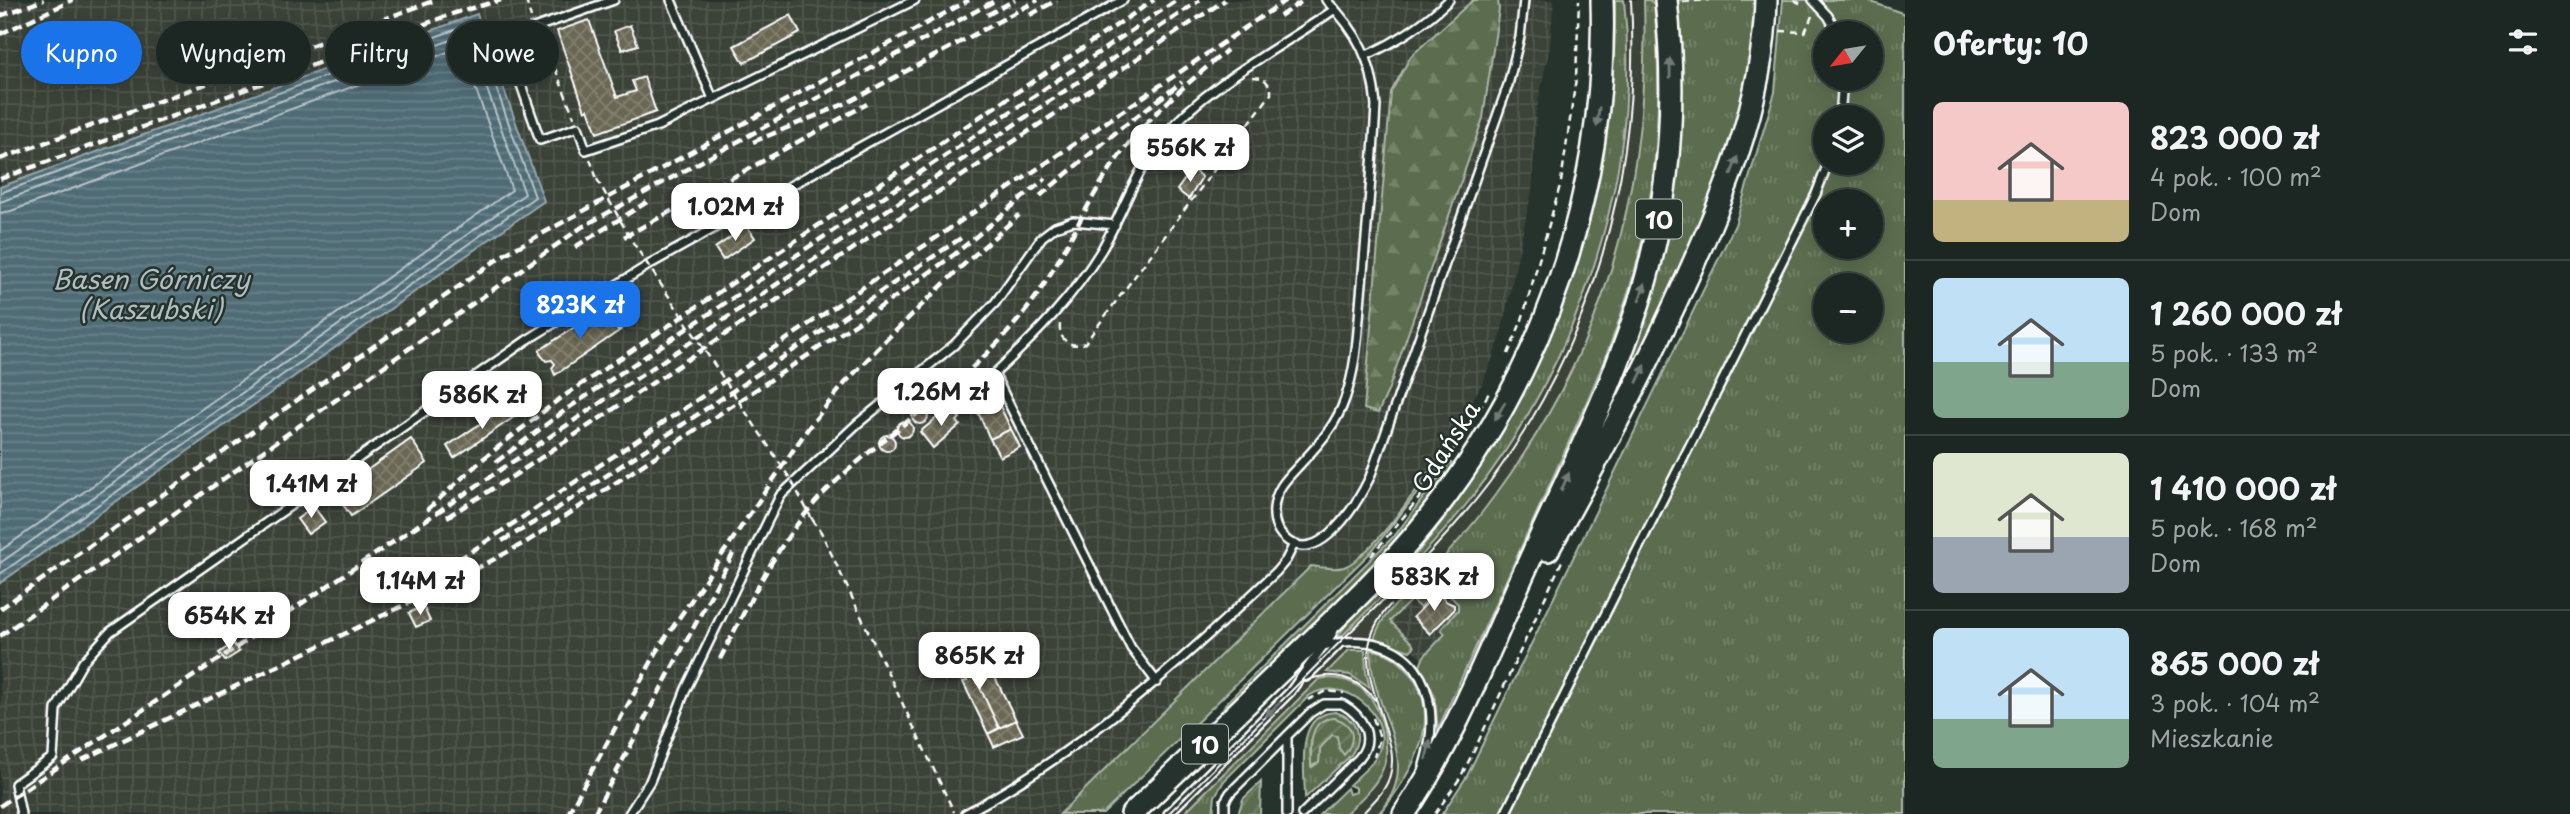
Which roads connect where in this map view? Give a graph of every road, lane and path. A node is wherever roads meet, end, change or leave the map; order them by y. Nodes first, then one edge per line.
1 (526, 0) edge
2 (614, 0) edge
3 (671, 0) edge
4 (915, 0) edge
5 (1123, 0) edge
6 (1326, 0) edge
7 (1449, 0) edge
8 (1524, 0) edge
9 (1579, 0) edge
10 (1602, 0) edge
11 (1709, 0) edge
12 (1766, 0) edge
13 (1794, 0) edge
14 (1812, 0) edge
15 (1672, 1) edge
16 (1804, 5) dead end
17 (1335, 9) junction
18 (1814, 15) dead end
19 (532, 21) edge
20 (552, 21) edge
21 (1832, 21) edge
22 (1772, 28) junction
23 (1367, 55) junction
24 (1246, 67) junction
25 (559, 77) edge
26 (521, 84) edge
27 (713, 99) junction
28 (578, 127) junction
29 (590, 159) dead end
30 (1823, 175) edge
31 (1115, 225) junction
32 (1055, 312) junction
33 (1505, 361) dead end
34 (1493, 385) dead end
35 (1435, 478) dead end
36 (1426, 489) dead end
37 (1294, 544) junction
38 (1563, 558) dead end
39 (1370, 570) junction
40 (1340, 643) junction
41 (1323, 646) junction
42 (1278, 673) junction
43 (1476, 678) junction
44 (1157, 682) junction
45 (1290, 692) junction
46 (1349, 695) dead end
47 (1306, 702) dead end
48 (1369, 713) dead end
49 (1287, 736) junction
50 (1371, 760) dead end
51 (21, 814) edge
52 (629, 814) edge
53 (955, 814) edge
54 (965, 814) edge
55 (1132, 814) edge
56 (1168, 814) edge
57 (1225, 814) edge
58 (1287, 814) edge
59 (1302, 814) edge
60 (1404, 814) edge
61 (1435, 814) edge
62 (1505, 814) edge

1 - 19 path
2 - 20 lane
3 - 27 lane
4 - 27 lane
5 - 51 lane
6 - 17 lane
7 - 23 lane
8 - 37 lane
9 - 33 path
10 -> 39 main road, Gdańska / 10
11 - 15 path
12 - 22 main road
13 - 16 path
14 - 21 lane
43 -> 15 main road, 10
17 - 23 lane
17 - 24 lane
18 - 22 path
43 -> 22 main road
23 - 37 lane
24 - 31 lane
24 - 32 path
25 - 28 path
26 - 28 lane
27 - 28 lane
29 - 53 path, bridge
30 - 62 lane
31 - 32 lane
31 - 52 lane
32 - 44 lane
34 - 35 path
36 - 39 path
37 - 44 lane
38 - 61 path
39 - 41 lane
39 - 42 main road, Gdańska / 10
40 - 41 lane
40 - 45 lane
60 -> 40 lane
41 - 42 lane
41 - 45 lane
42 - 55 main road, Gdańska / 10
43 - 60 main road, 10
44 - 54 lane
45 -> 56 lane
46 - 47 path
48 - 50 path
49 - 57 lane
49 - 58 lane
49 - 59 lane

